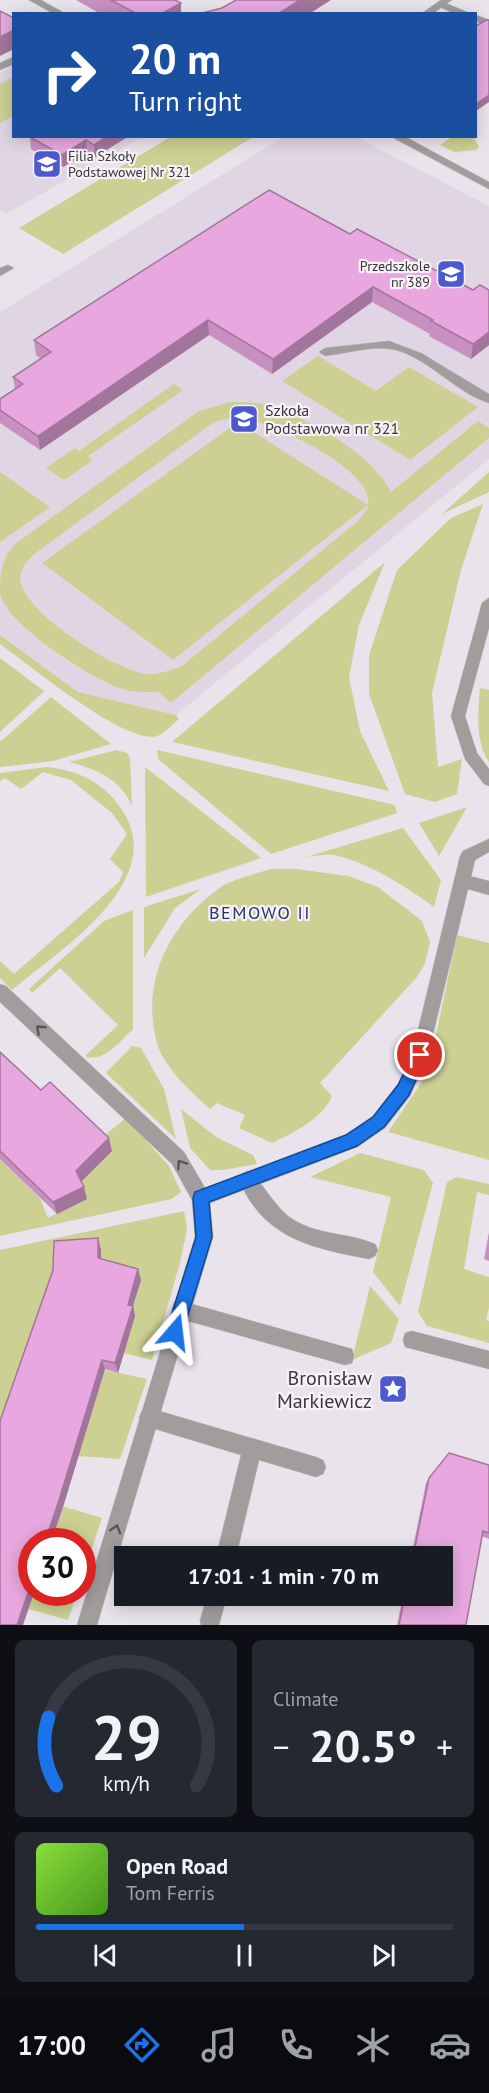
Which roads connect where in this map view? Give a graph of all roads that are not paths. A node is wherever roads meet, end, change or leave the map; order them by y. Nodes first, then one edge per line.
1 (34, 0) edge
2 (444, 2) edge
3 (58, 12) edge
4 (428, 12) edge
5 (461, 12) edge
6 (398, 138) edge
7 (489, 186) edge
8 (324, 352) dead end
9 (489, 399) edge
10 (489, 603) edge
11 (489, 780) edge
12 (489, 845) edge
13 (462, 881) junction
14 (489, 888) edge
15 (0, 991) edge
16 (248, 1180) junction
17 (201, 1198) junction
18 (369, 1250) dead end
19 (182, 1310) junction
20 (412, 1340) dead end
21 (345, 1356) dead end
22 (489, 1359) edge
23 (149, 1418) junction
24 (252, 1448) junction
25 (316, 1467) dead end
26 (229, 1546) edge
27 (214, 1606) edge
28 (210, 1621) dead end
29 (87, 1625) edge

1 - 3 street
2 - 4 street
2 - 5 street
6 - 7 street
8 - 9 street
10 - 11 street
12 - 13 street
13 - 14 street
13 - 16 street
17 -> 15 street
16 - 17 street
16 - 18 street
17 - 19 street
19 - 21 street
19 - 23 street
20 - 22 street
23 - 24 street
29 -> 23 street
24 - 25 street
24 - 26 street
27 - 28 street

